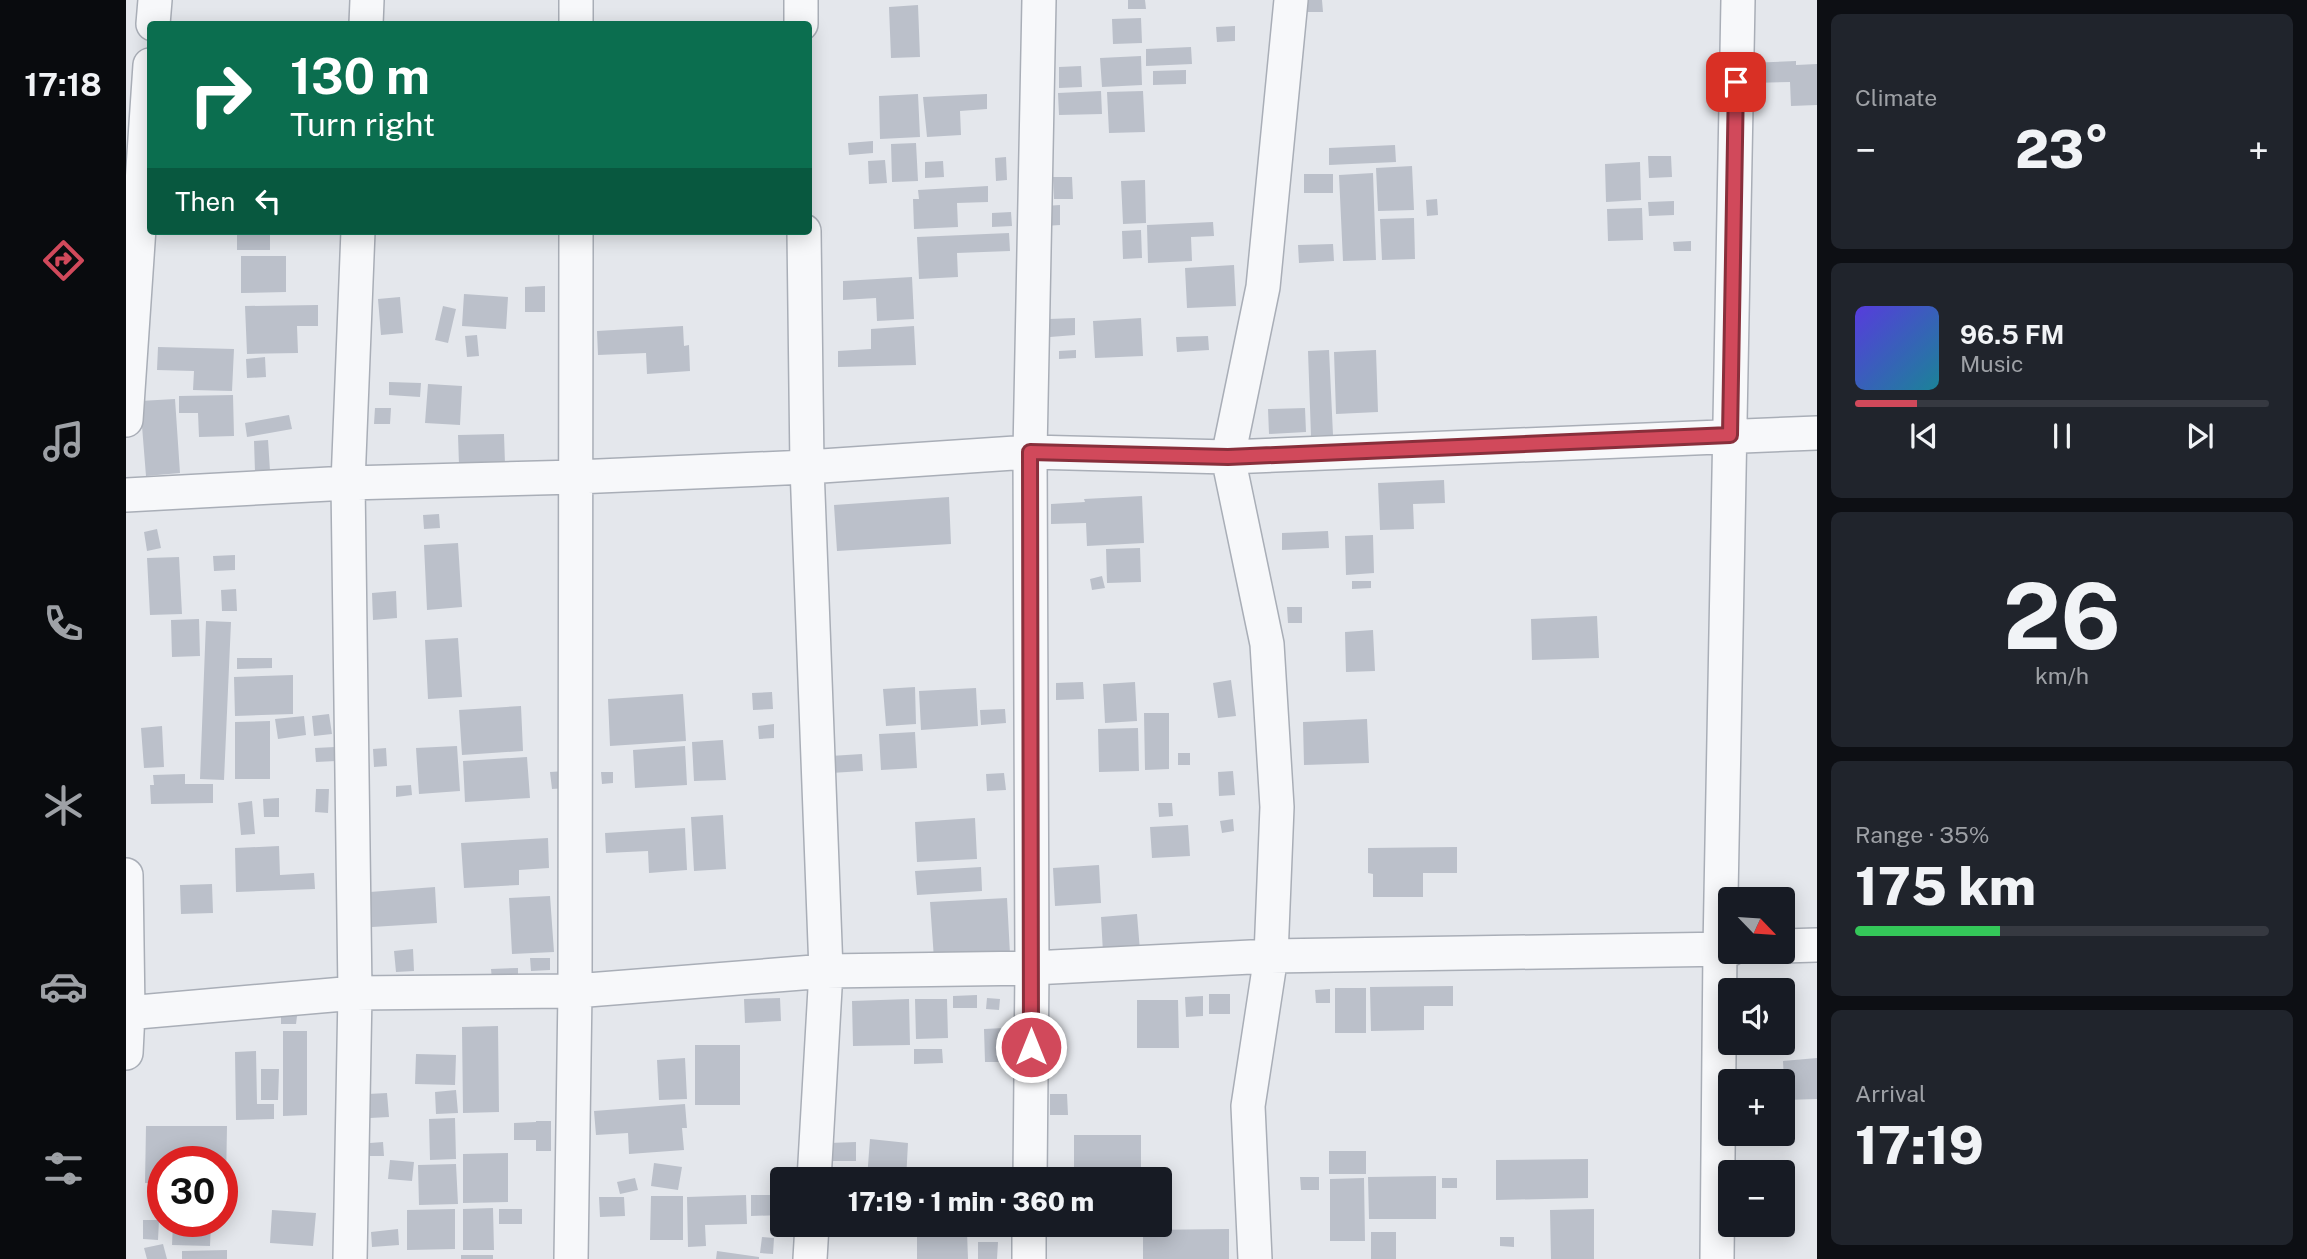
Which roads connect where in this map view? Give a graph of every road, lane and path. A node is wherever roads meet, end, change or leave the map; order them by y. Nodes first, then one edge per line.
1 (155, 0) edge
2 (367, 0) edge
3 (576, 0) edge
4 (800, 0) edge
5 (1039, 0) edge
6 (1291, 0) edge
7 (1738, 0) edge
8 (153, 21) edge
9 (366, 21) edge
10 (576, 21) edge
11 (801, 21) edge
12 (147, 109) edge
13 (358, 235) edge
14 (576, 235) edge
15 (804, 235) edge
16 (126, 420) edge
17 (1817, 433) edge
18 (1730, 435) junction
19 (1030, 452) junction
20 (1228, 457) junction
21 (807, 467) junction
22 (576, 477) junction
23 (348, 483) junction
24 (126, 495) edge
25 (126, 874) edge
26 (1726, 887) edge
27 (1817, 945) edge
28 (1796, 946) edge
29 (1718, 949) edge
30 (1271, 956) junction
31 (1725, 964) edge
32 (1032, 968) junction
33 (826, 971) junction
34 (575, 991) junction
35 (355, 993) junction
36 (127, 1013) edge
37 (126, 1053) edge
38 (815, 1167) edge
39 (1030, 1167) edge
40 (811, 1237) edge
41 (1029, 1237) edge
42 (350, 1259) edge
43 (571, 1259) edge
44 (810, 1259) edge
45 (1029, 1259) edge
46 (1255, 1259) edge
47 (1717, 1259) edge

1 - 8 street
2 - 9 street
3 - 10 street
4 - 11 street
5 - 19 street
6 - 20 street
7 - 18 street
12 - 16 street
13 - 23 street
14 - 22 street
15 - 21 street
17 - 18 street
18 - 20 street
18 - 26 street
19 - 20 street
19 - 21 street
19 - 32 street
20 - 30 street
21 - 22 street
21 - 33 street
22 - 23 street
22 - 34 street
23 - 24 street
23 - 35 street
25 - 36 street
27 - 28 street
29 - 30 street
30 - 32 street
30 - 46 street
31 - 47 street
32 - 33 street
32 - 39 street
33 - 34 street
33 - 38 street
34 - 35 street
34 - 43 street
35 - 36 street
35 - 42 street
36 - 37 street
40 - 44 street
41 - 45 street

